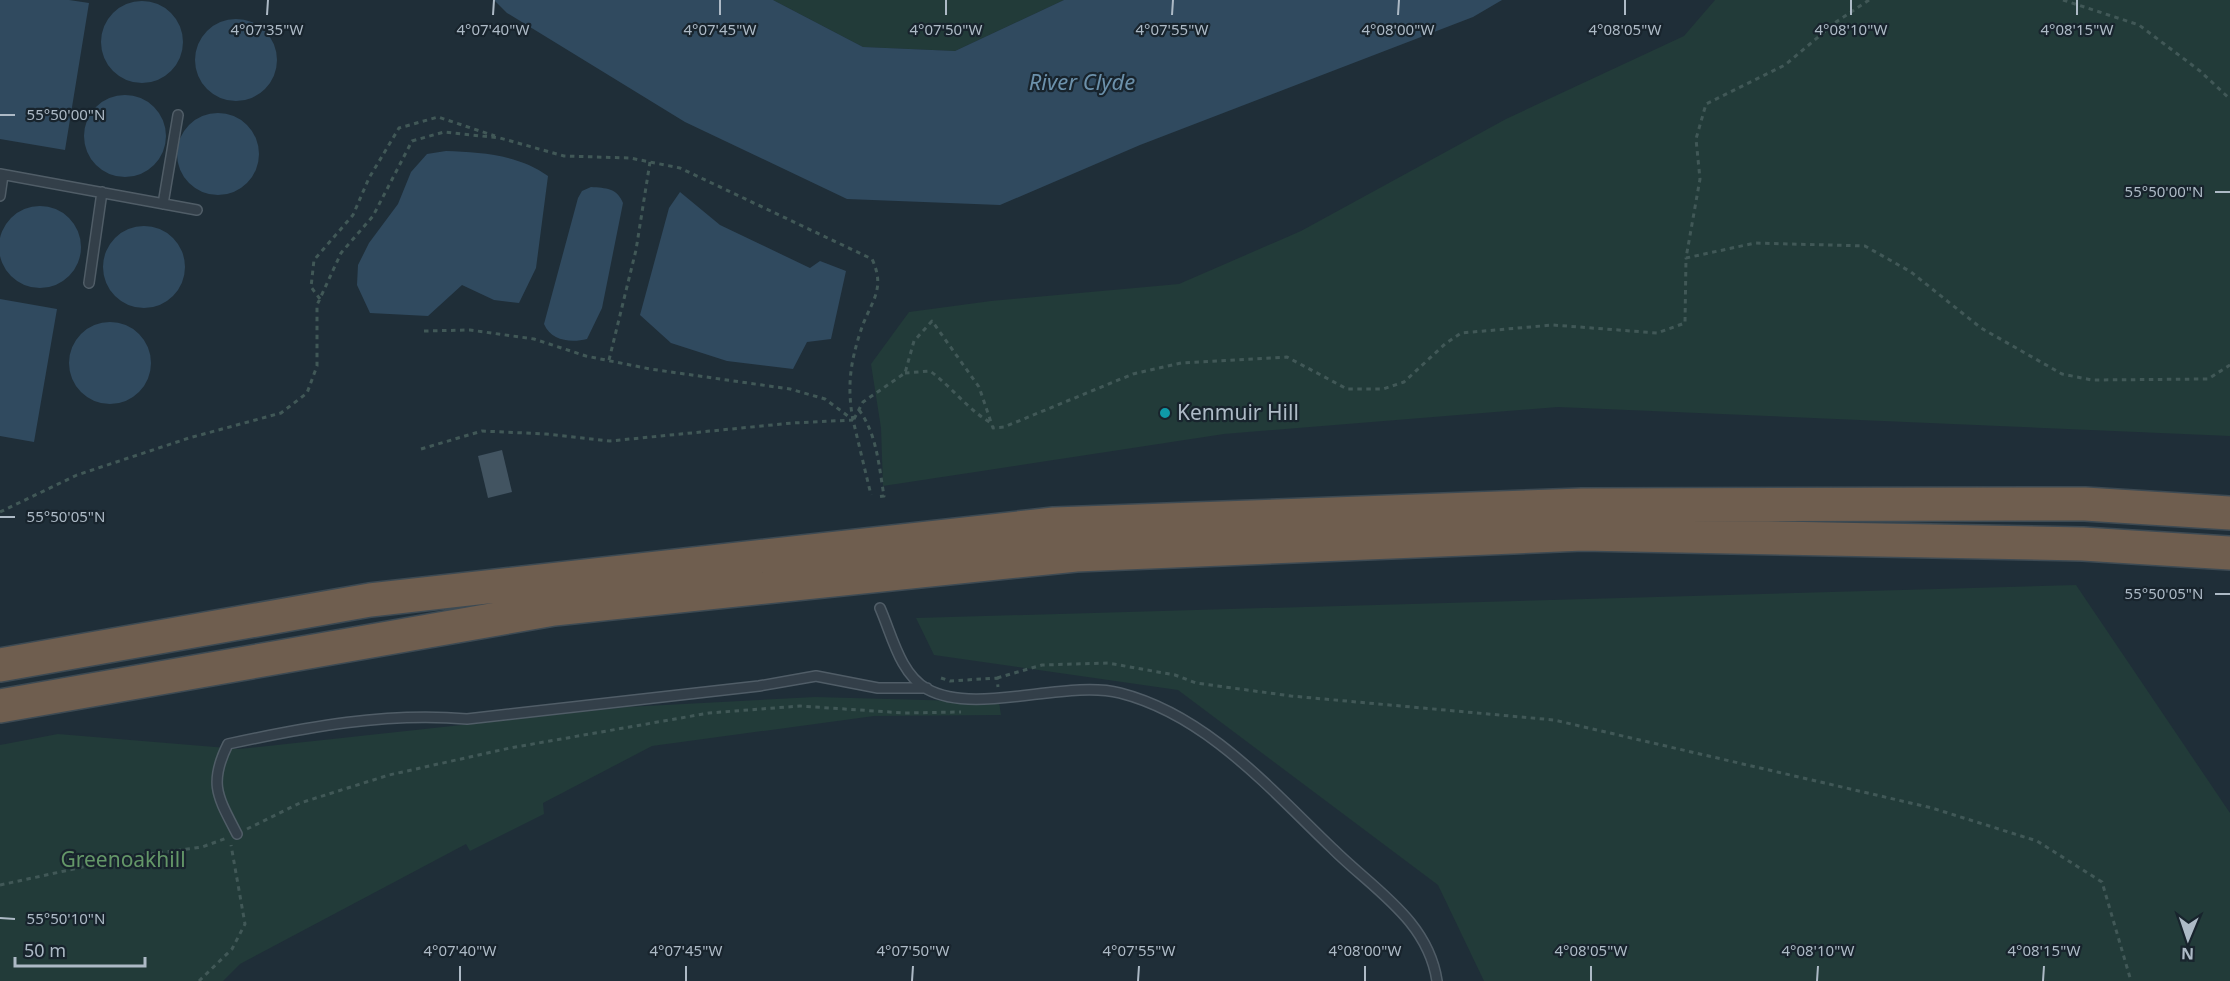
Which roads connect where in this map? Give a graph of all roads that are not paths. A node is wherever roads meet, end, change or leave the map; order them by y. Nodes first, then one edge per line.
1 (178, 115) dead end
2 (2, 174) edge
3 (102, 192) junction
4 (0, 196) edge
5 (163, 204) junction
6 (197, 210) dead end
7 (89, 284) dead end
8 (2230, 513) edge
9 (2230, 553) edge
10 (880, 608) dead end
11 (215, 626) junction
12 (0, 652) edge
13 (0, 665) edge
14 (927, 688) junction
15 (0, 706) edge
16 (237, 834) road end
17 (1437, 981) edge

1 - 5 lane
2 - 3 lane
2 - 4 lane
3 - 5 lane
3 - 7 lane
5 - 6 lane
8 - 11 highway
9 - 15 highway
10 - 14 lane
11 - 12 highway
11 - 13 highway
14 - 16 lane
14 - 17 lane

